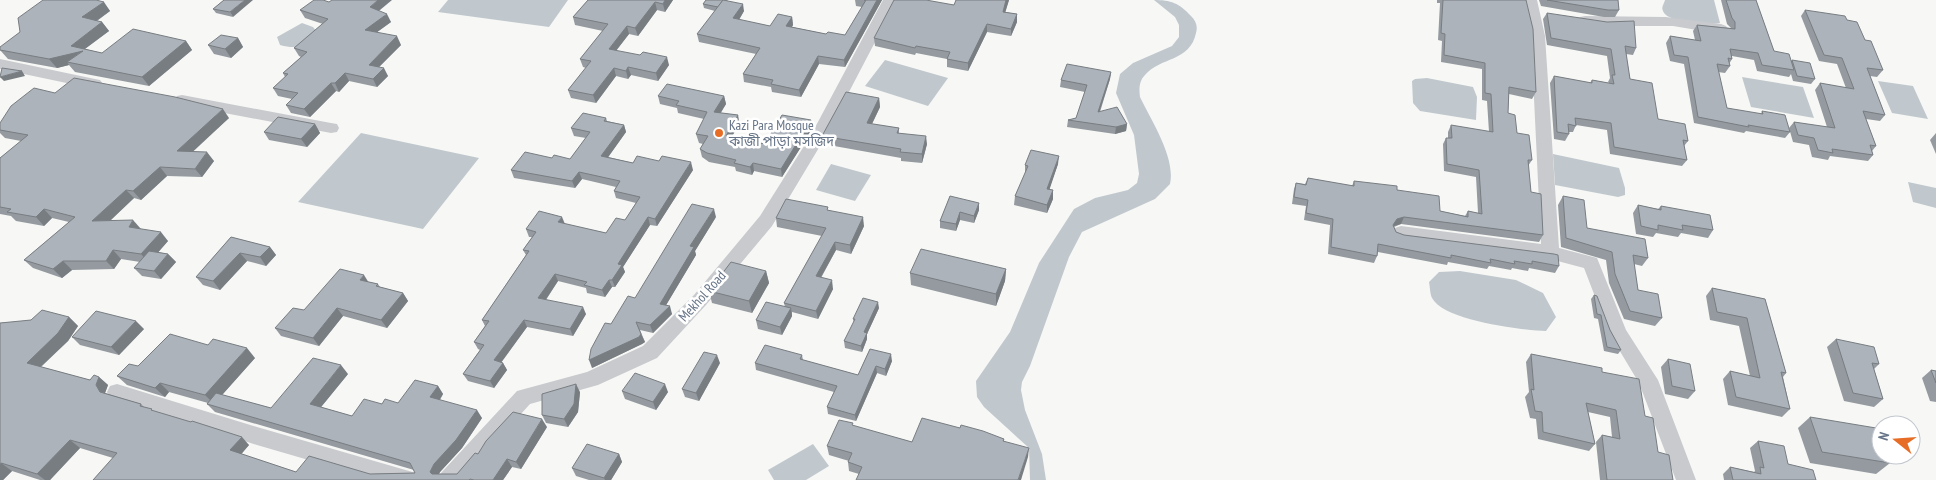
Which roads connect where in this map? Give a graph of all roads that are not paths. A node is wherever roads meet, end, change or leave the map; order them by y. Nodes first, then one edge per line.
1 (890, 0) edge
2 (1537, 9) edge
3 (1574, 18) edge
4 (1722, 29) edge
5 (0, 64) edge
6 (108, 86) edge
7 (166, 97) edge
8 (331, 128) dead end
9 (1401, 233) edge
10 (1550, 252) junction
11 (117, 392) dead end
12 (409, 480) edge
13 (448, 480) edge
14 (1686, 480) edge

1 - 13 street, Mekhol Road
2 - 10 street
3 - 4 street
5 - 6 street
7 - 8 street
9 - 10 street
10 - 14 street
11 - 12 street

